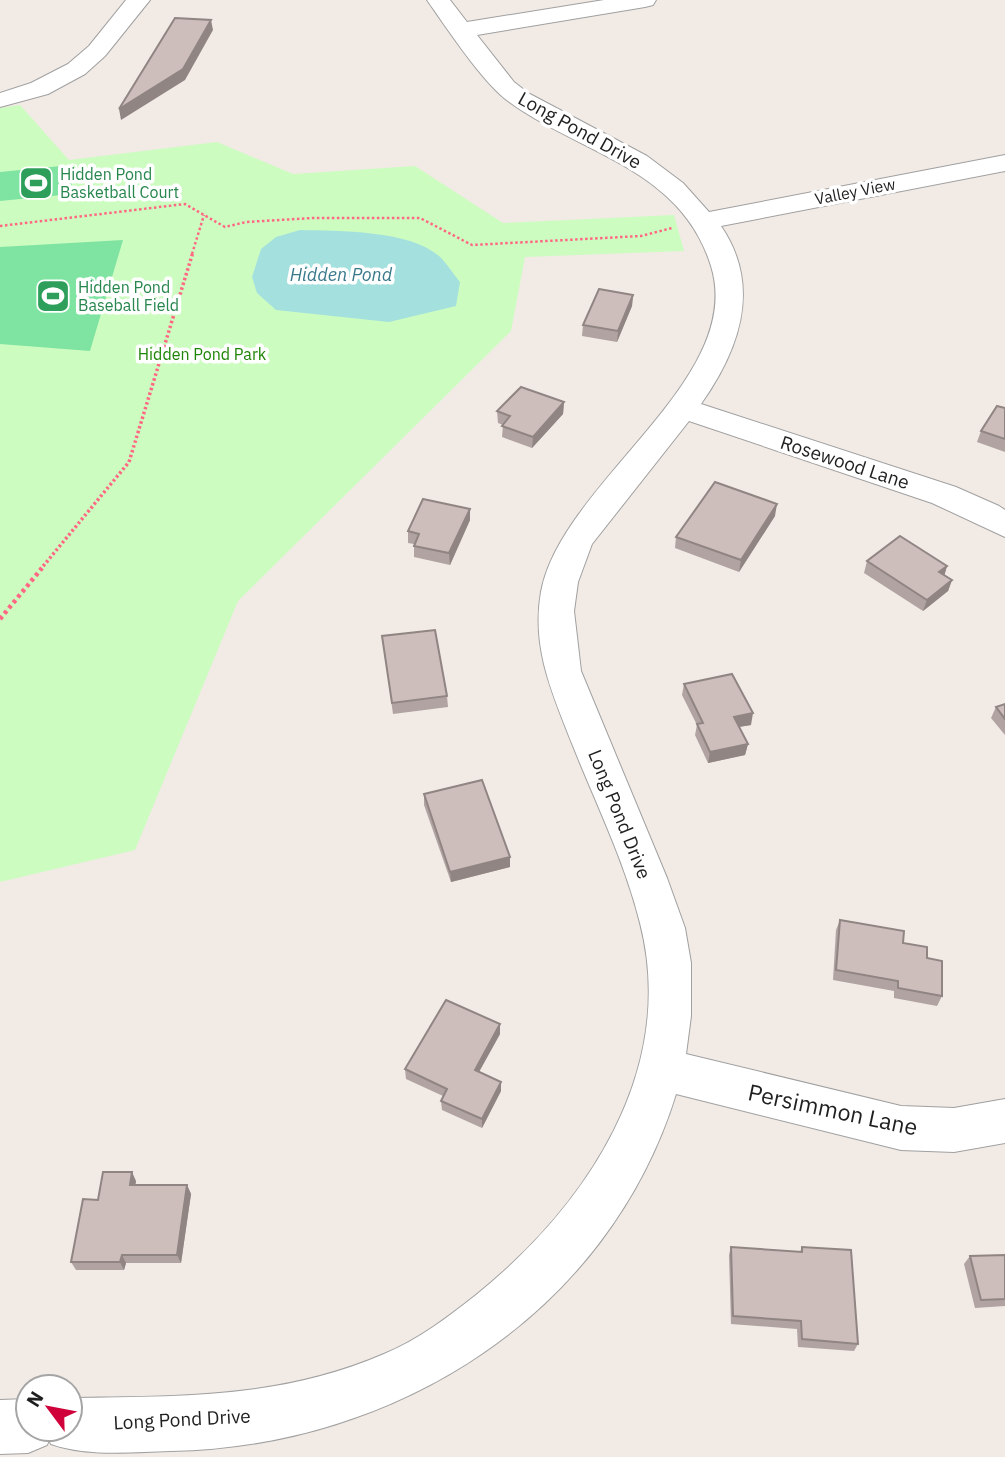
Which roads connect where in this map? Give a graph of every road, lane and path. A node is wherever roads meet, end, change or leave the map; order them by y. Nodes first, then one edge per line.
1 (139, 0) edge
2 (645, 0) edge
3 (450, 15) edge
4 (0, 100) edge
5 (1005, 163) edge
6 (204, 215) junction
7 (704, 221) junction
8 (0, 226) edge
9 (682, 408) junction
10 (1005, 525) edge
11 (0, 619) edge
12 (662, 1069) junction
13 (1005, 1121) edge
14 (84, 1425) edge

1 - 4 street
2 - 3 street
3 - 7 street, Long Pond Drive
5 - 7 street, Valley View
6 - 7 path
6 - 8 path
6 - 11 path
7 - 9 street, Long Pond Drive
9 - 10 street, Rosewood Lane
9 - 12 street, Long Pond Drive
12 - 13 street, Persimmon Lane
12 - 14 street, Long Pond Drive

